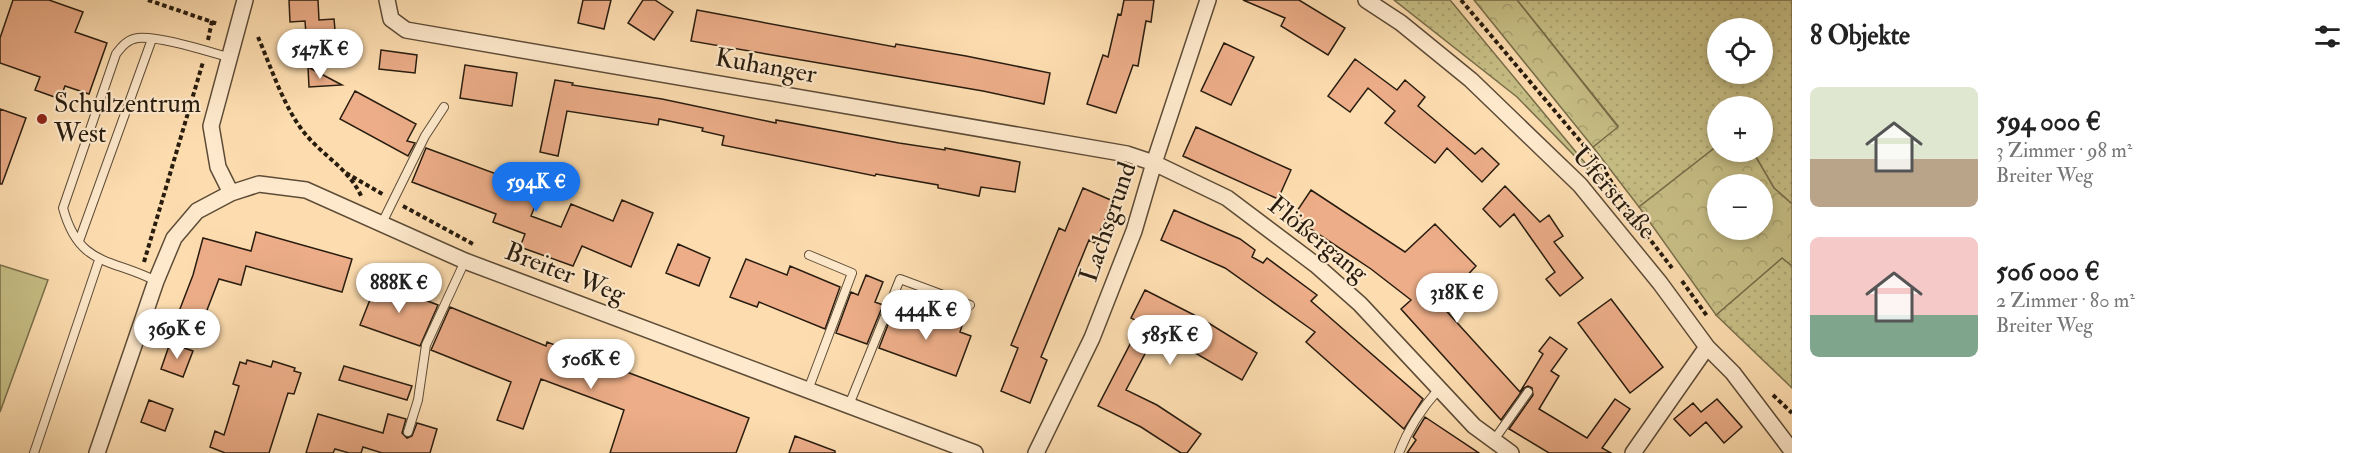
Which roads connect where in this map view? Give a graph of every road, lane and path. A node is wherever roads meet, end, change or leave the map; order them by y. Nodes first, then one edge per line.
1 (148, 0) edge
2 (245, 0) edge
3 (387, 0) edge
4 (1208, 0) edge
5 (1366, 0) edge
6 (1461, 0) edge
7 (218, 24) dead end
8 (258, 37) dead end
9 (152, 39) junction
10 (206, 51) junction
11 (228, 57) junction
12 (444, 107) dead end
13 (1154, 163) junction
14 (346, 172) junction
15 (231, 193) junction
16 (392, 201) junction
17 (375, 220) junction
18 (79, 241) junction
19 (474, 245) dead end
20 (809, 255) dead end
21 (99, 260) junction
22 (465, 261) junction
23 (1674, 271) dead end
24 (141, 273) junction
25 (1681, 280) dead end
26 (156, 282) junction
27 (970, 305) dead end
28 (1708, 317) dead end
29 (1707, 347) junction
30 (1439, 389) junction
31 (808, 390) junction
32 (1527, 392) dead end
33 (849, 405) junction
34 (408, 432) dead end
35 (1494, 440) junction
36 (1792, 451) edge
37 (34, 453) edge
38 (97, 453) edge
39 (975, 453) edge
40 (1036, 453) edge
41 (1399, 453) edge
42 (1511, 453) edge
43 (1633, 453) edge

1 - 7 path
2 - 11 street
3 - 13 street, Kuhanger
4 - 13 street, Lachsgrund
5 - 29 street, Uferstraße
6 - 23 path
8 - 14 path
9 - 10 lane
9 - 18 lane
9 - 18 lane
10 - 11 lane
10 - 24 path
11 - 15 street
12 - 16 lane
13 - 30 street, Flößergang
13 - 40 street, Lachsgrund
14 - 16 path
14 - 17 path
15 - 17 street, Breiter Weg
15 - 26 street, Breiter Weg
16 - 17 lane
16 - 19 path
17 - 22 street, Breiter Weg
18 - 21 lane
20 - 31 lane
21 - 24 lane
21 - 37 lane
22 - 31 street, Breiter Weg
22 - 34 lane
24 - 26 lane
25 - 28 path
26 - 38 street, Breiter Weg
27 - 33 lane
29 - 36 street, Uferstraße
29 - 43 street
30 - 35 street, Flößergang
30 - 41 lane
31 - 33 street, Breiter Weg
32 - 35 lane
33 - 39 street, Breiter Weg
35 - 42 street, Flößergang

